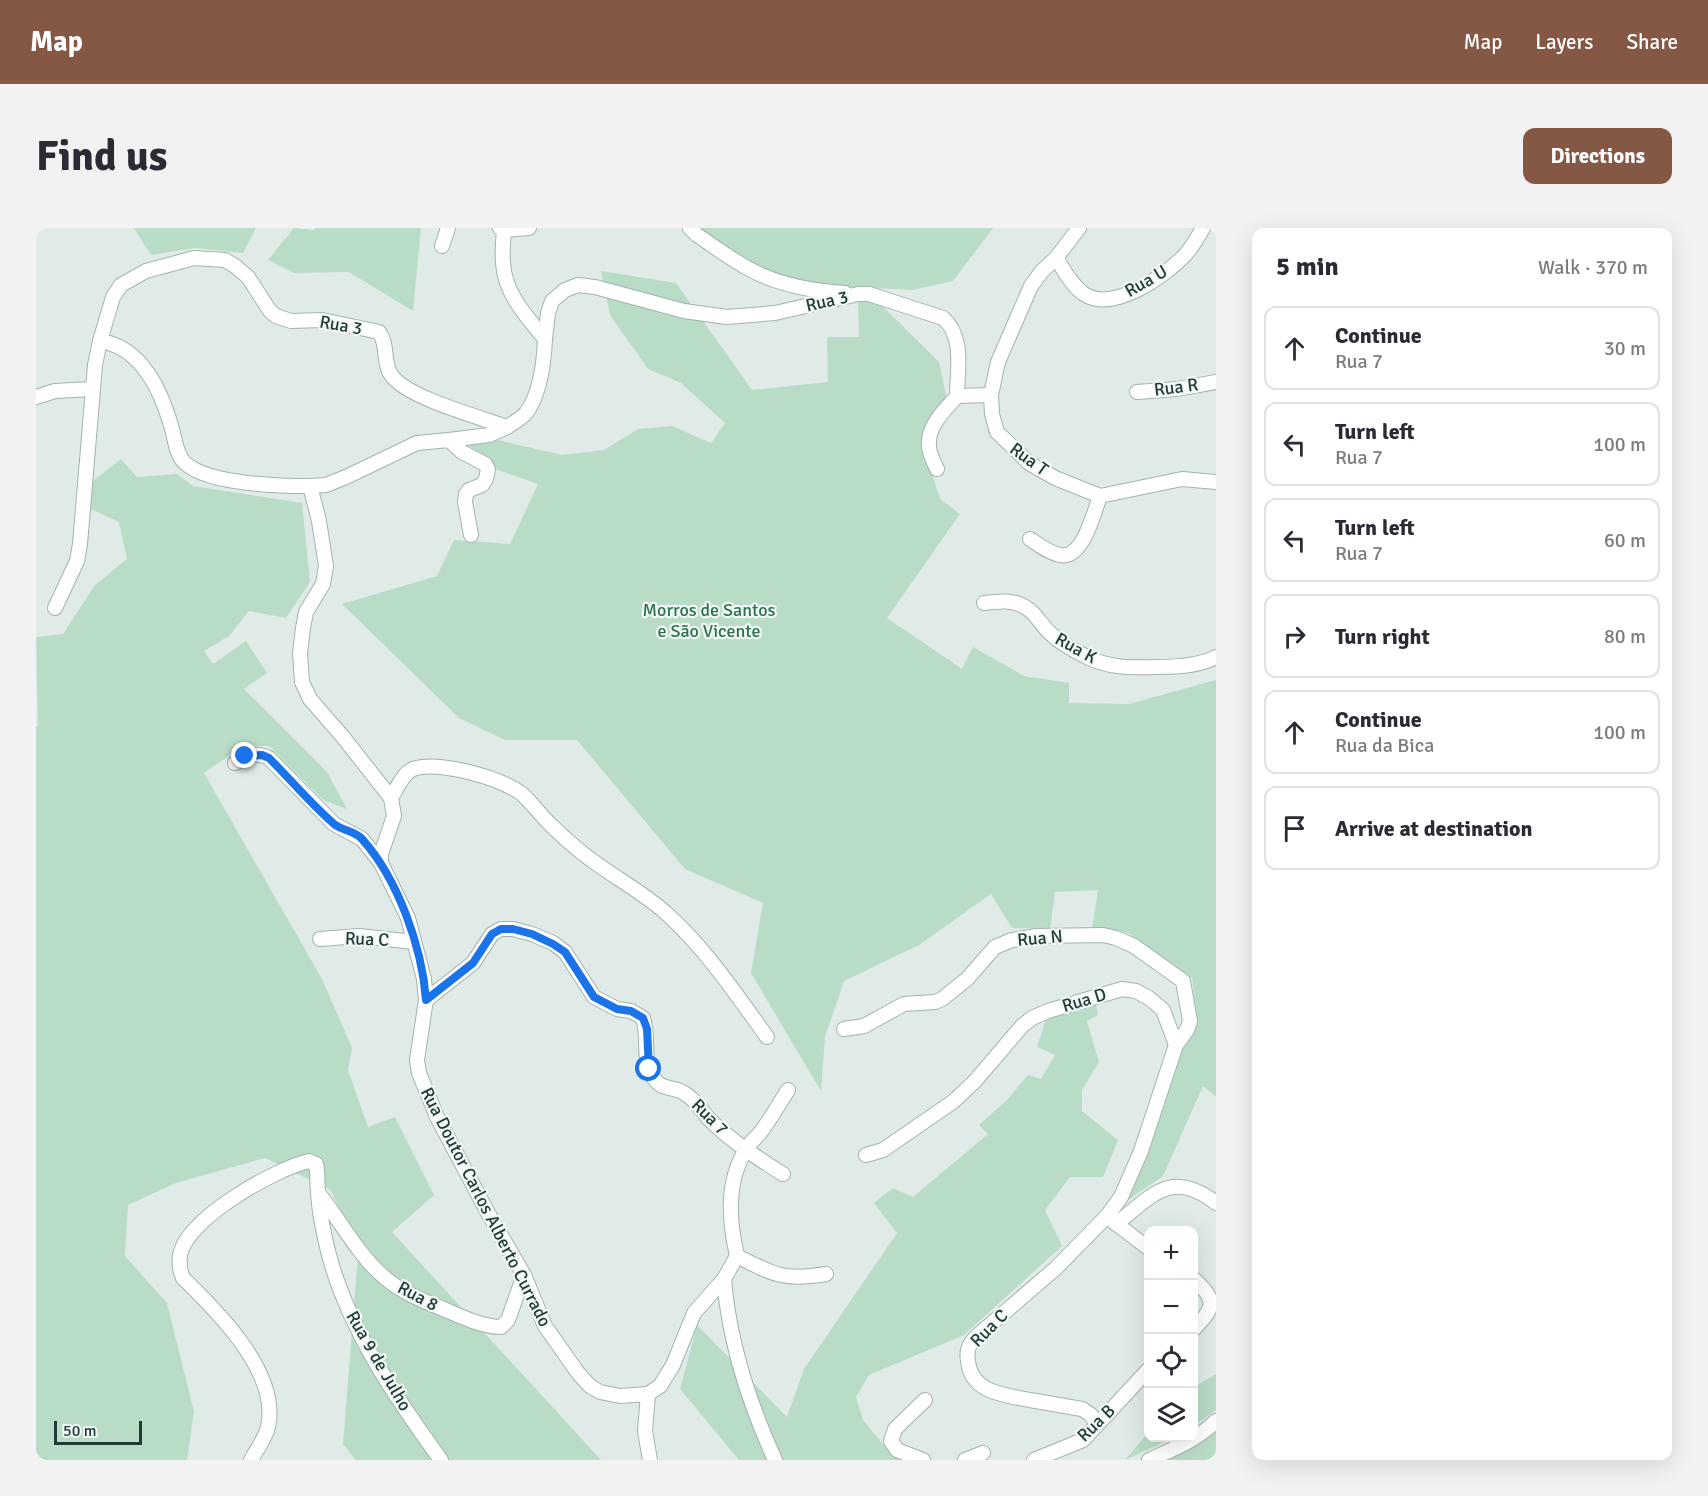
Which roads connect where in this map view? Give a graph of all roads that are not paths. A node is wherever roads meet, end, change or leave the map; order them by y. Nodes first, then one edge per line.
1 (448, 228) edge
2 (529, 228) edge
3 (690, 228) edge
4 (1079, 228) edge
5 (1203, 228) edge
6 (502, 229) edge
7 (442, 246) dead end
8 (1056, 258) junction
9 (858, 294) junction
10 (545, 339) junction
11 (100, 341) junction
12 (1216, 382) edge
13 (92, 389) junction
14 (1137, 392) dead end
15 (991, 395) junction
16 (36, 396) edge
17 (957, 396) junction
18 (507, 427) junction
19 (449, 440) junction
20 (937, 469) dead end
21 (1216, 482) edge
22 (310, 486) junction
23 (1100, 496) junction
24 (471, 536) dead end
25 (1030, 539) dead end
26 (984, 603) dead end
27 (55, 608) dead end
28 (1216, 657) edge
29 (236, 763) dead end
30 (391, 798) junction
31 (381, 863) junction
32 (320, 939) dead end
33 (414, 942) junction
34 (426, 1000) junction
35 (844, 1029) dead end
36 (767, 1037) dead end
37 (1176, 1045) junction
38 (788, 1090) dead end
39 (745, 1150) junction
40 (866, 1155) dead end
41 (783, 1174) dead end
42 (318, 1193) junction
43 (1216, 1203) edge
44 (1112, 1220) junction
45 (1144, 1244) edge
46 (737, 1256) junction
47 (826, 1274) dead end
48 (524, 1275) junction
49 (724, 1279) junction
50 (1198, 1282) edge
51 (1198, 1326) edge
52 (1144, 1375) edge
53 (648, 1394) junction
54 (925, 1400) dead end
55 (1216, 1421) edge
56 (1097, 1425) junction
57 (983, 1454) dead end
58 (251, 1460) edge
59 (441, 1460) edge
60 (650, 1460) edge
61 (775, 1460) edge
62 (922, 1460) edge
63 (965, 1460) edge
64 (1034, 1460) edge
65 (1149, 1460) edge

1 - 7 street
2 - 6 street
3 - 9 street
4 - 8 street
5 - 8 street, Rua U
6 - 10 street
8 - 15 street, Rua T
9 - 10 street, Rua 3
9 - 17 street, Rua 3
10 - 18 street, Rua 3
11 - 13 street
11 - 18 street, Rua 3
11 - 22 street
12 - 14 street, Rua R
13 - 16 street
13 - 27 street
15 - 17 street
15 - 23 street, Rua T
17 - 20 street
18 - 19 street
19 - 22 street
19 - 24 street
21 - 23 street
22 - 30 street
23 - 25 street
26 - 28 street, Rua K
29 - 31 street, Rua Doutor Carlos Alberto Currado
30 - 31 street
30 - 36 street
31 - 33 street, Rua Doutor Carlos Alberto Currado
32 - 33 street, Rua C
33 - 34 street, Rua Doutor Carlos Alberto Currado
34 - 39 street, Rua 7
34 - 48 street, Rua Doutor Carlos Alberto Currado
35 - 37 street, Rua N
37 - 40 street, Rua D
37 - 44 street
38 - 39 street
39 - 41 street, Rua 7
39 - 46 street
42 - 48 street, Rua 8
42 - 58 street, Rua 9 de Julho
42 - 59 street, Rua 9 de Julho
43 - 44 street
44 - 45 street
44 - 56 street, Rua C
46 - 47 street
46 - 49 street
48 - 53 street, Rua Doutor Carlos Alberto Currado
49 - 53 street
49 - 61 street
50 - 51 street
52 - 56 street, Rua B
53 - 60 street
54 - 62 street
55 - 65 street
56 - 64 street, Rua B
57 - 63 street

